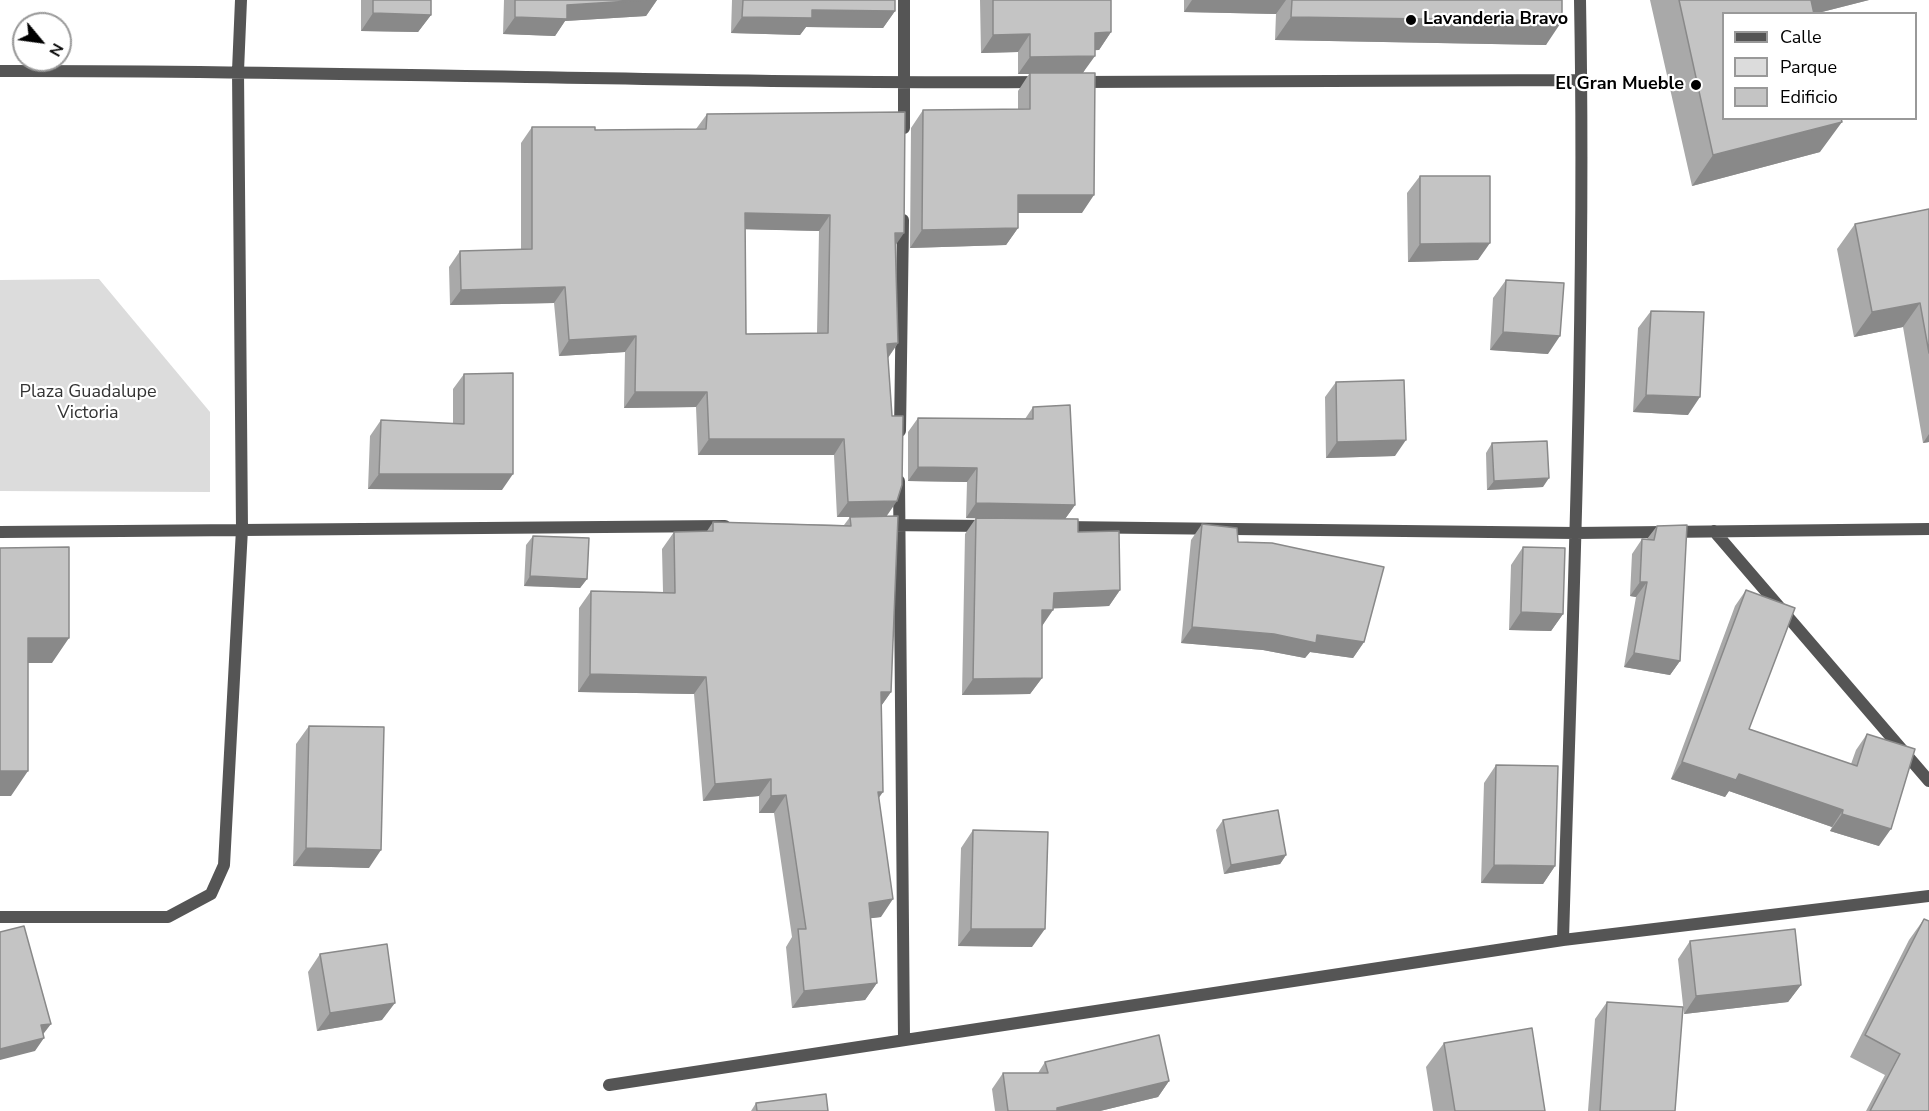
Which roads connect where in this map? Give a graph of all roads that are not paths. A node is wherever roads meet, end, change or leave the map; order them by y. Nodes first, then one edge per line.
1 (241, 0) edge
2 (904, 0) edge
3 (1580, 0) edge
4 (0, 71) edge
5 (238, 71) junction
6 (1582, 80) junction
7 (1047, 82) edge
8 (1071, 82) edge
9 (905, 83) junction
10 (904, 142) edge
11 (903, 202) edge
12 (900, 441) edge
13 (899, 465) edge
14 (875, 525) edge
15 (898, 525) junction
16 (743, 526) edge
17 (993, 526) edge
18 (1053, 527) edge
19 (242, 529) junction
20 (1929, 529) edge
21 (1714, 531) junction
22 (0, 532) edge
23 (1575, 533) junction
24 (1929, 781) edge
25 (1929, 896) edge
26 (0, 917) edge
27 (1563, 940) junction
28 (904, 1039) junction
29 (609, 1084) dead end

1 - 5 street
2 - 9 street
3 - 6 street
4 - 5 street
5 - 9 street
5 - 19 street
6 - 8 street
6 - 23 street
7 - 9 street
9 - 10 street
11 - 12 street
13 - 15 street
14 - 15 street
15 - 17 street
15 - 28 street
16 - 19 street
18 - 23 street
19 - 22 street
19 - 26 street
20 - 21 street
21 - 23 street
21 - 24 street
23 - 27 street
25 - 27 street
27 - 28 street
28 - 29 street

